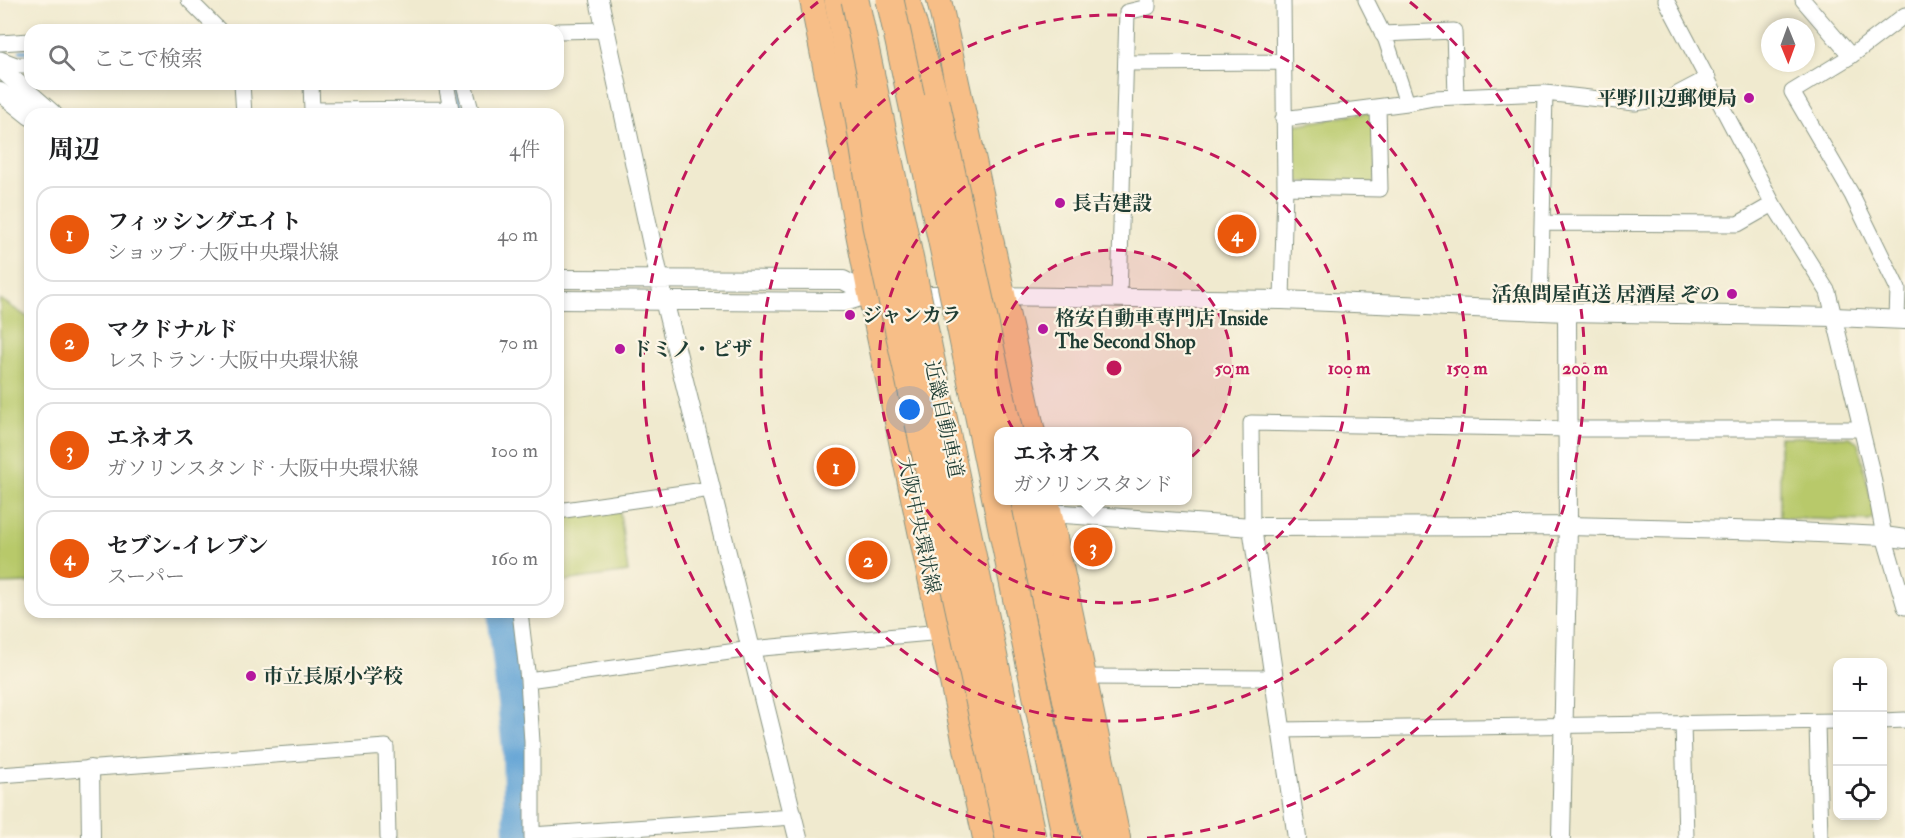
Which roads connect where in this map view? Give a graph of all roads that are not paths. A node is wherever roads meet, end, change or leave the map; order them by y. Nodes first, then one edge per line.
1 (189, 0) edge
2 (599, 0) edge
3 (804, 0) edge
4 (812, 0) edge
5 (838, 0) edge
6 (855, 0) edge
7 (890, 0) edge
8 (906, 0) edge
9 (939, 0) edge
10 (1148, 0) edge
11 (1283, 0) edge
12 (1366, 0) edge
13 (1666, 0) edge
14 (1803, 0) edge
15 (1905, 15) edge
16 (213, 24) edge
17 (817, 26) junction
18 (605, 30) junction
19 (564, 31) edge
20 (1382, 34) junction
21 (24, 41) edge
22 (0, 43) edge
23 (1851, 56) junction
24 (0, 58) edge
25 (1283, 62) junction
26 (1126, 63) junction
27 (24, 65) edge
28 (0, 68) edge
29 (1708, 78) junction
30 (24, 89) edge
31 (25, 90) edge
32 (242, 90) edge
33 (311, 90) edge
34 (447, 90) edge
35 (466, 90) edge
36 (0, 92) edge
37 (1545, 93) junction
38 (1456, 97) junction
39 (1407, 103) junction
40 (1378, 106) junction
41 (46, 108) edge
42 (244, 108) edge
43 (312, 108) edge
44 (450, 108) edge
45 (470, 108) edge
46 (24, 111) edge
47 (1283, 119) junction
48 (1285, 187) junction
49 (1773, 204) junction
50 (1542, 223) junction
51 (564, 279) edge
52 (659, 279) junction
53 (870, 294) junction
54 (1004, 296) junction
55 (1119, 297) junction
56 (564, 300) edge
57 (664, 300) junction
58 (1282, 300) junction
59 (1540, 311) junction
60 (1567, 312) junction
61 (1834, 317) junction
62 (1901, 320) edge
63 (1008, 427) edge
64 (1032, 427) edge
65 (1567, 429) junction
66 (1861, 429) junction
67 (711, 489) junction
68 (994, 492) edge
69 (997, 505) edge
70 (1025, 505) edge
71 (1048, 507) edge
72 (564, 510) edge
73 (1568, 526) junction
74 (1252, 527) junction
75 (1884, 536) junction
76 (1905, 539) edge
77 (1904, 600) edge
78 (521, 618) edge
79 (942, 632) junction
80 (751, 649) junction
81 (1084, 677) junction
82 (1274, 678) junction
83 (528, 680) junction
84 (1905, 720) edge
85 (1833, 721) edge
86 (1887, 721) edge
87 (1817, 722) junction
88 (1683, 723) junction
89 (1563, 725) junction
90 (1281, 730) junction
91 (90, 769) junction
92 (0, 775) edge
93 (793, 817) junction
94 (532, 837) edge
95 (91, 838) edge
96 (388, 838) edge
97 (798, 838) edge
98 (985, 838) edge
99 (1009, 838) edge
100 (1032, 838) edge
101 (1066, 838) edge
102 (1096, 838) edge
103 (1118, 838) edge
104 (1297, 838) edge
105 (1561, 838) edge
106 (1686, 838) edge
107 (1820, 838) edge

1 - 16 street
2 - 18 street
3 - 17 main road
4 - 17 main road, 大阪中央環状線
5 - 99 highway, bridge
6 - 100 highway, 近畿自動車道, bridge
7 - 68 highway, 近畿自動車道, bridge
8 - 63 highway, bridge
9 - 54 main road
10 - 26 street
11 - 25 street
12 - 20 street
13 - 29 street
14 - 23 street
15 - 23 street
17 - 53 main road, 大阪中央環状線
18 - 19 street
18 - 52 street
20 - 38 street
20 - 39 street
21 - 22 street
23 - 62 street
24 - 27 street
25 - 26 street
25 - 47 street
26 - 55 street
28 - 30 street
29 - 37 street
29 - 49 street
31 - 41 street
32 - 42 street
33 - 43 street
34 - 44 street
35 - 45 street
36 - 46 street
37 - 38 street
37 - 50 street
38 - 39 street
39 - 40 street
40 - 47 street
40 - 48 street
47 - 48 street
48 - 58 street
49 - 50 street
49 - 61 street
50 - 59 street
51 - 52 street
52 - 53 street
52 - 57 street
53 - 54 street
53 - 57 street
53 - 79 main road, 大阪中央環状線
54 - 55 street
54 - 64 main road
55 - 58 street
56 - 57 street
57 - 67 street
58 - 59 street
59 - 60 street
60 - 61 street
60 - 65 street
61 - 62 street
61 - 66 street
65 - 66 street
65 - 73 street
65 - 74 street
66 - 75 street
67 - 72 street
67 - 80 street
69 - 101 highway, 近畿自動車道, bridge
70 - 102 highway
71 - 74 street
71 - 81 main road
73 - 74 street
73 - 75 street
73 - 89 street
74 - 82 street
75 - 76 street
75 - 77 street
78 - 83 street
79 - 80 street
79 - 98 main road, 大阪中央環状線
80 - 83 street
80 - 93 street
81 - 82 street
81 - 103 main road
82 - 90 street
83 - 94 street
84 - 86 street
85 - 87 street
87 - 88 street
87 - 107 street
88 - 89 street
88 - 106 street
89 - 90 street
89 - 105 street
90 - 104 street
91 - 92 street
91 - 95 street
91 - 96 street
93 - 94 street
93 - 97 street

